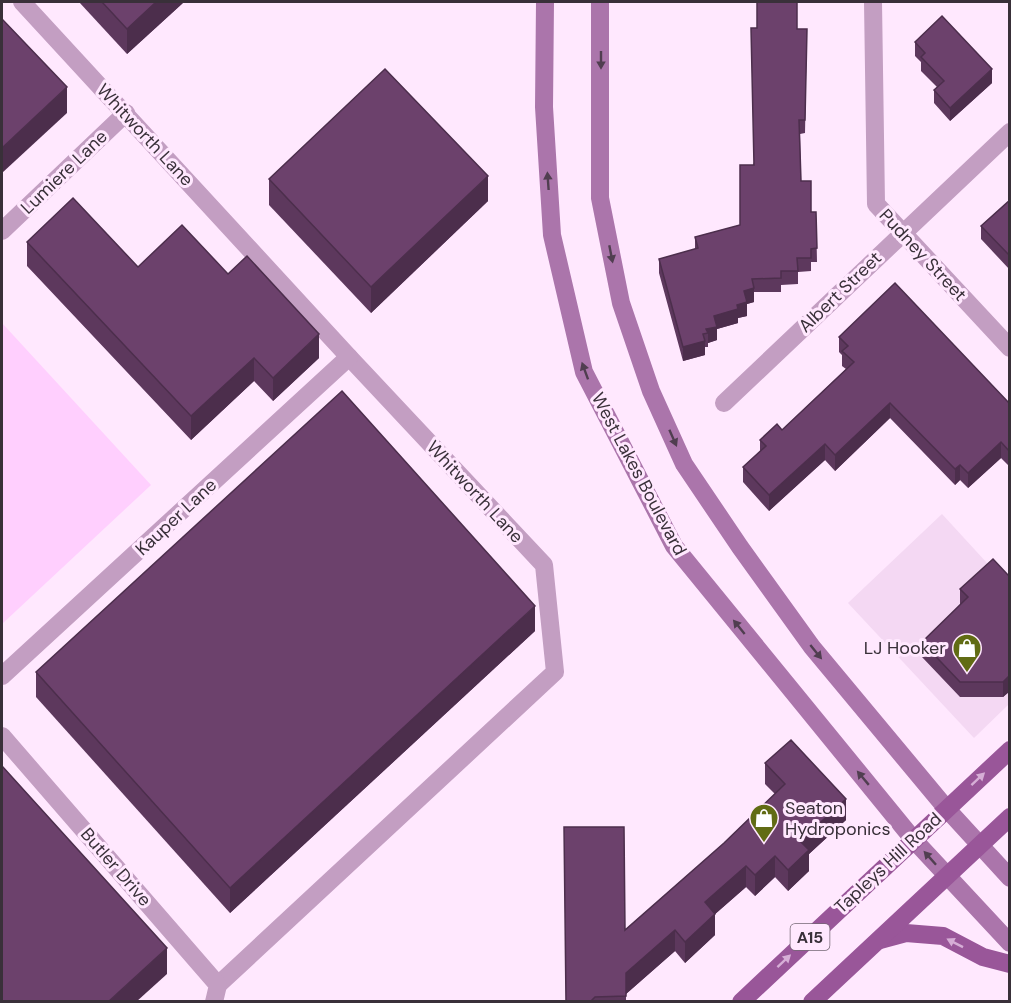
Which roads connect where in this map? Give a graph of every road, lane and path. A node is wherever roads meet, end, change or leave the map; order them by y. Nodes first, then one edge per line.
1 (22, 2) edge
2 (545, 2) edge
3 (600, 2) edge
4 (873, 2) edge
5 (126, 113) junction
6 (1010, 132) edge
7 (2, 231) edge
8 (902, 233) junction
9 (1010, 348) edge
10 (349, 357) junction
11 (724, 404) dead end
12 (2, 676) edge
13 (2, 736) edge
14 (1010, 750) edge
15 (946, 808) junction
16 (1010, 817) edge
17 (913, 839) junction
18 (979, 846) junction
19 (946, 876) junction
20 (1010, 878) edge
21 (878, 941) junction
22 (1010, 943) edge
23 (1010, 964) edge
24 (216, 993) edge
25 (741, 1002) edge
26 (812, 1002) edge

1 - 5 street, Whitworth Lane
17 -> 2 main road, West Lakes Boulevard
3 -> 15 main road
4 - 8 street, Pudney Street
5 - 7 street, Lumiere Lane
5 - 10 street, Whitworth Lane
6 - 8 street, Albert Street
8 - 9 street, Pudney Street
8 - 11 street, Albert Street
10 - 12 street, Kauper Lane
10 - 24 street, Whitworth Lane
13 - 24 street, Butler Drive
15 -> 14 main road, Tapleys Hill Road / A15
15 - 17 main road, Tapleys Hill Road / A15
15 - 18 main road
16 - 18 main road, A15
19 -> 17 main road, West Lakes Boulevard
25 -> 17 main road, Tapleys Hill Road / A15
18 - 19 main road, A15
18 - 20 main road
19 - 21 main road, A15
19 - 22 main road, West Lakes Boulevard
23 -> 21 main road
21 - 26 main road, A15

